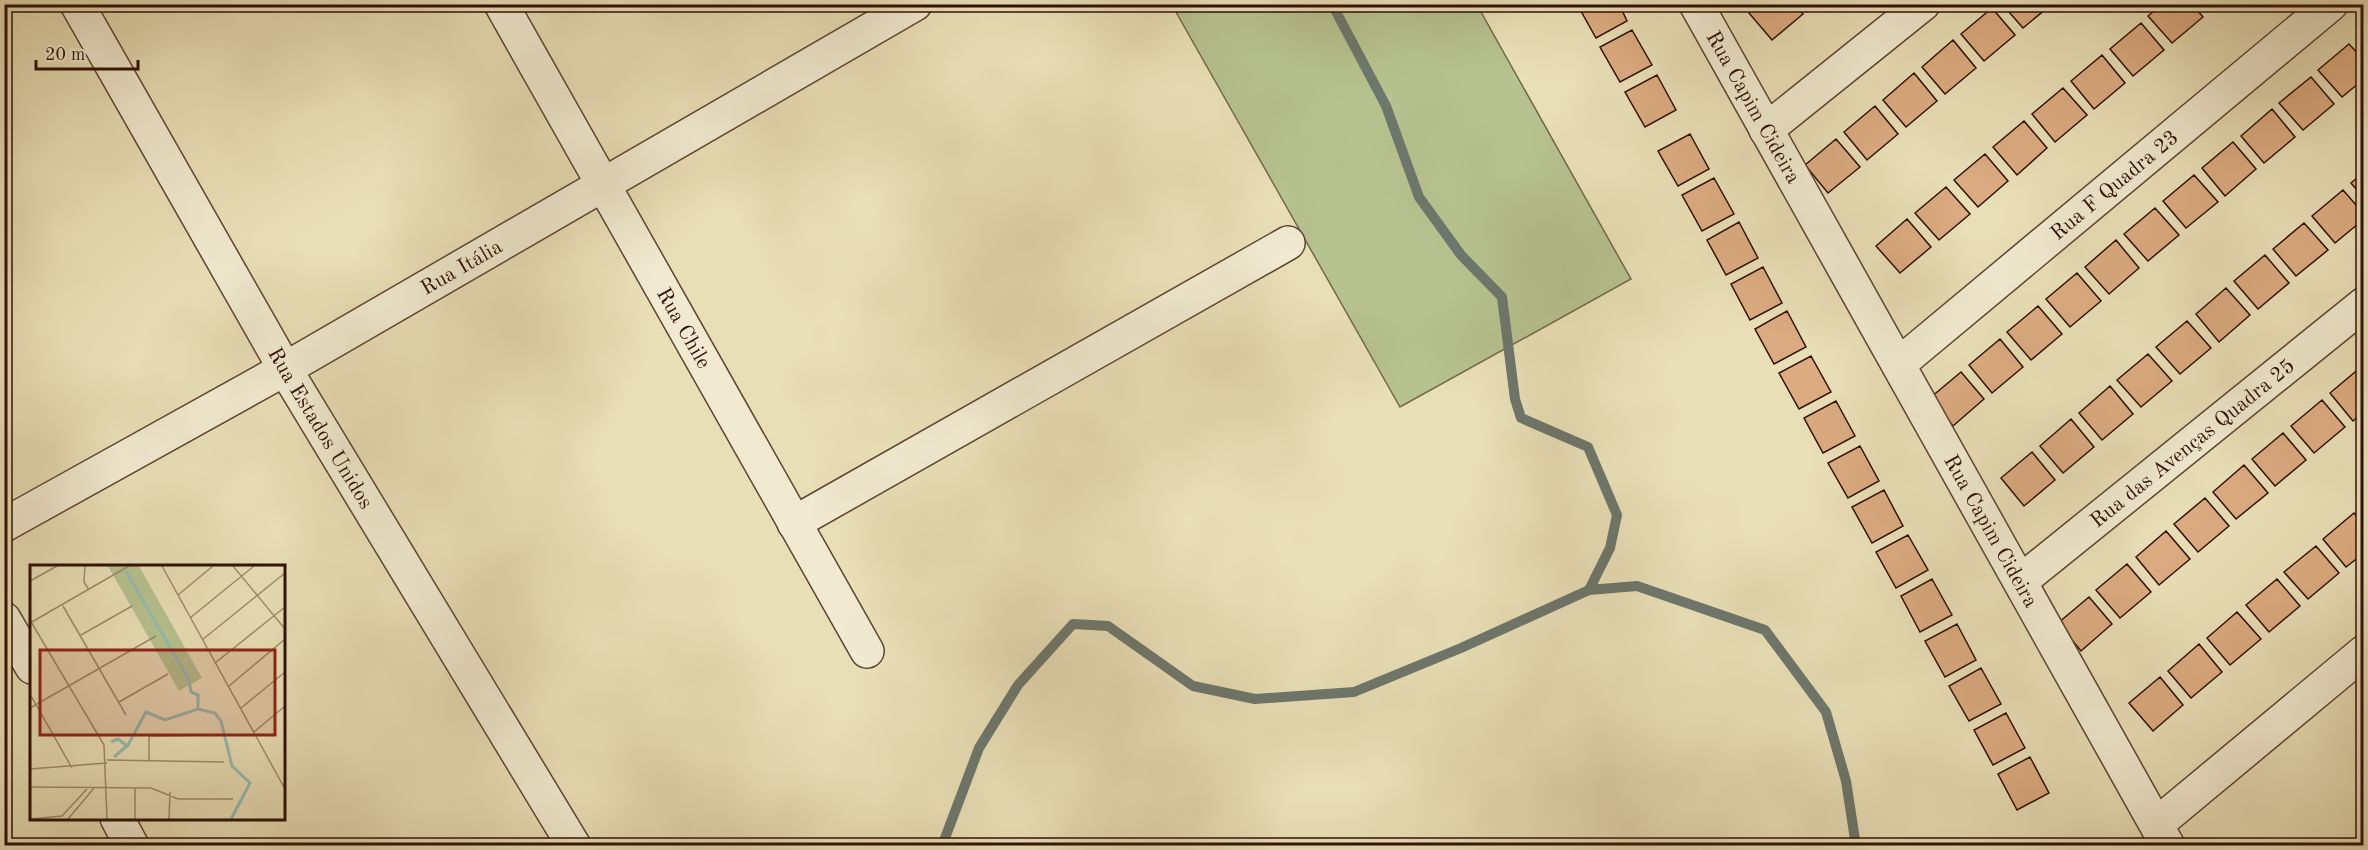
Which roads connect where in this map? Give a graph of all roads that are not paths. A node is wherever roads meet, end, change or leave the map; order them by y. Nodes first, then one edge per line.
1 (77, 4) edge
2 (501, 4) edge
3 (915, 4) edge
4 (1696, 4) edge
5 (1923, 4) edge
6 (2331, 4) edge
7 (1766, 130) junction
8 (603, 184) junction
9 (1288, 243) dead end
10 (2364, 303) edge
11 (1899, 364) junction
12 (285, 369) junction
13 (795, 523) junction
14 (4, 525) edge
15 (2020, 581) junction
16 (4, 619) edge
17 (867, 651) dead end
18 (2364, 652) edge
19 (30, 664) edge
20 (118, 820) edge
21 (2163, 835) edge
22 (132, 846) edge
23 (574, 846) edge

1 - 12 street, Rua Estados Unidos
2 - 8 street, Rua Chile
3 - 8 street, Rua Itália
4 - 7 street, Rua Capim Cideira
5 - 7 street
6 - 11 street, Rua F Quadra 23
7 - 11 street, Rua Capim Cideira
8 - 12 street, Rua Itália
8 - 13 street, Rua Chile
9 - 13 street
10 - 15 street, Rua das Avenças Quadra 25
11 - 15 street, Rua Capim Cideira
12 - 14 street, Rua Itália
12 - 23 street, Rua Estados Unidos
13 - 17 street, Rua Chile
15 - 21 street, Rua Capim Cideira
16 - 19 street
18 - 21 street, Rua Capim Cideira
20 - 22 street

